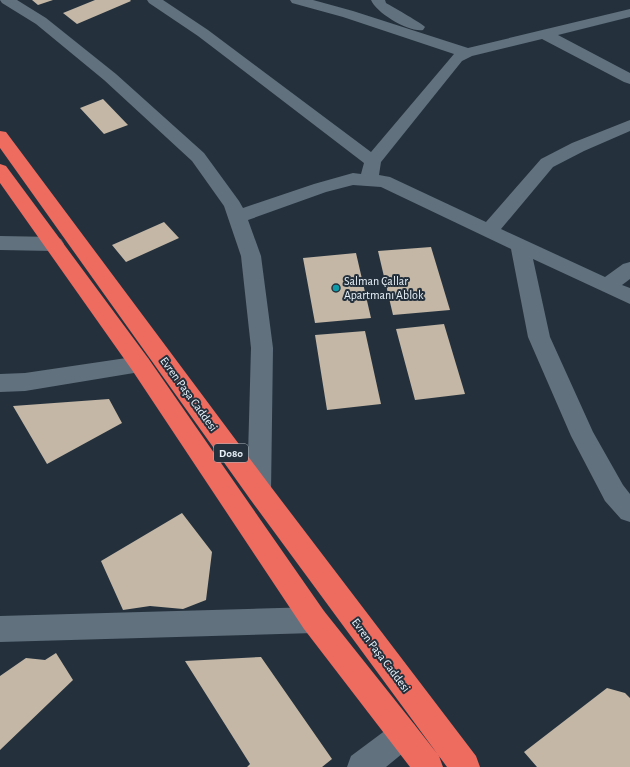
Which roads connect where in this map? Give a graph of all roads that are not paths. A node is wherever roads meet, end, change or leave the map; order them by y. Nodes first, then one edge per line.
1 (9, 0) edge
2 (154, 0) edge
3 (297, 0) edge
4 (379, 2) edge
5 (395, 2) dead end
6 (630, 13) edge
7 (348, 14) junction
8 (546, 35) junction
9 (442, 45) junction
10 (467, 53) junction
11 (630, 79) edge
12 (630, 125) edge
13 (0, 136) edge
14 (373, 161) junction
15 (0, 170) edge
16 (369, 180) junction
17 (237, 217) junction
18 (490, 230) junction
19 (0, 243) edge
20 (54, 244) junction
21 (520, 245) junction
22 (630, 269) edge
23 (606, 286) junction
24 (630, 297) edge
25 (140, 364) junction
26 (0, 383) edge
27 (259, 491) junction
28 (630, 511) edge
29 (314, 620) junction
30 (0, 629) edge
31 (404, 734) junction
32 (362, 767) edge
33 (428, 767) edge
34 (465, 767) edge

1 - 17 street
2 - 14 street
3 - 7 street
4 - 5 street
4 - 7 street
4 - 9 street
6 - 8 street
7 - 9 street
8 - 10 street
8 - 11 street
9 - 10 street
10 - 14 street
12 - 18 street
13 - 27 highway, Evren Paşa Caddesi / D080
14 - 16 street
15 - 20 highway, Evren Paşa Caddesi / D080
16 - 17 street
16 - 18 street
17 - 27 street
18 - 21 street
19 - 20 street
20 - 25 highway, Evren Paşa Caddesi / D080
21 - 23 street
21 - 28 street
22 - 23 street
23 - 24 street
25 - 26 street
25 - 29 highway, Evren Paşa Caddesi / D080
27 - 34 highway, Evren Paşa Caddesi / D080
29 - 30 street
29 - 31 highway, Evren Paşa Caddesi / D080
31 - 32 street
31 - 33 highway, Evren Paşa Caddesi / D080

